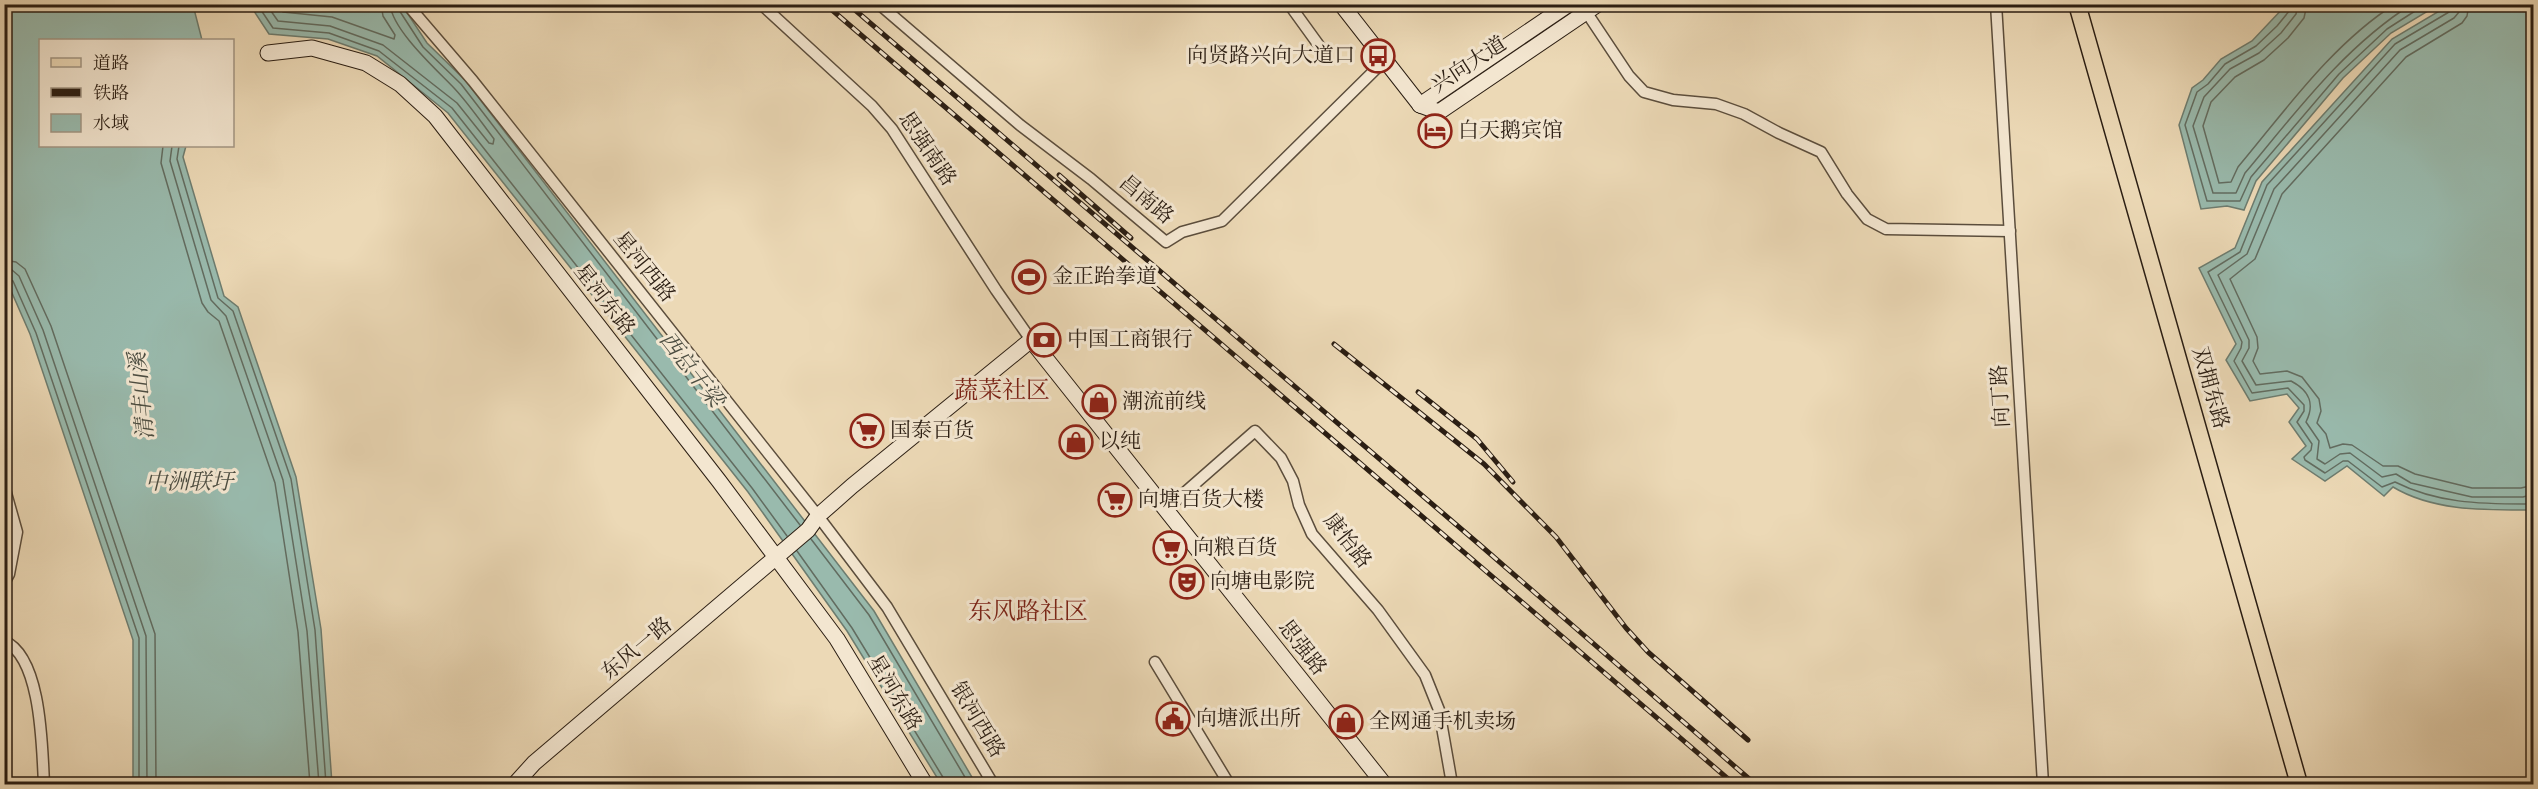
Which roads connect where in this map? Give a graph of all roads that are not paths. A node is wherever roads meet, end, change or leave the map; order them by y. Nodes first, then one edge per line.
1 (407, 4) edge
2 (761, 4) edge
3 (879, 4) edge
4 (1289, 4) edge
5 (1341, 4) edge
6 (1569, 4) edge
7 (1996, 4) edge
8 (2077, 4) edge
9 (1588, 7) edge
10 (1323, 51) dead end
11 (268, 53) dead end
12 (1384, 61) junction
13 (1420, 105) junction
14 (2010, 231) junction
15 (1031, 340) junction
16 (4, 486) edge
17 (1165, 510) junction
18 (818, 516) junction
19 (781, 553) junction
20 (4, 583) edge
21 (4, 640) edge
22 (1155, 662) dead end
23 (928, 675) joint
24 (44, 784) edge
25 (515, 784) edge
26 (925, 784) edge
27 (993, 784) edge
28 (1229, 784) edge
29 (1382, 784) edge
30 (1452, 784) edge
31 (2043, 784) edge
32 (2299, 784) edge

1 - 18 street, 星河西路
2 - 15 street, 思强南路
3 - 12 street, 昌南路
4 - 10 street
5 - 12 street
6 - 13 street, 兴向大道
7 - 14 street, 向丁路
8 - 32 main road, 双拥东路
9 - 13 street, 兴向大道
9 - 14 street
11 - 19 street, 星河东路
12 - 13 street
14 - 31 street, 向丁路
15 - 17 street, 思强路
15 - 18 street
16 - 20 street
17 - 29 street, 思强路
17 - 30 street, 康怡路
18 - 19 street, 东风一路
18 - 23 street, 星河西路
19 - 25 street, 东风一路
19 - 26 street, 星河东路
21 - 24 street
22 - 28 street
23 - 27 street, 银河西路

